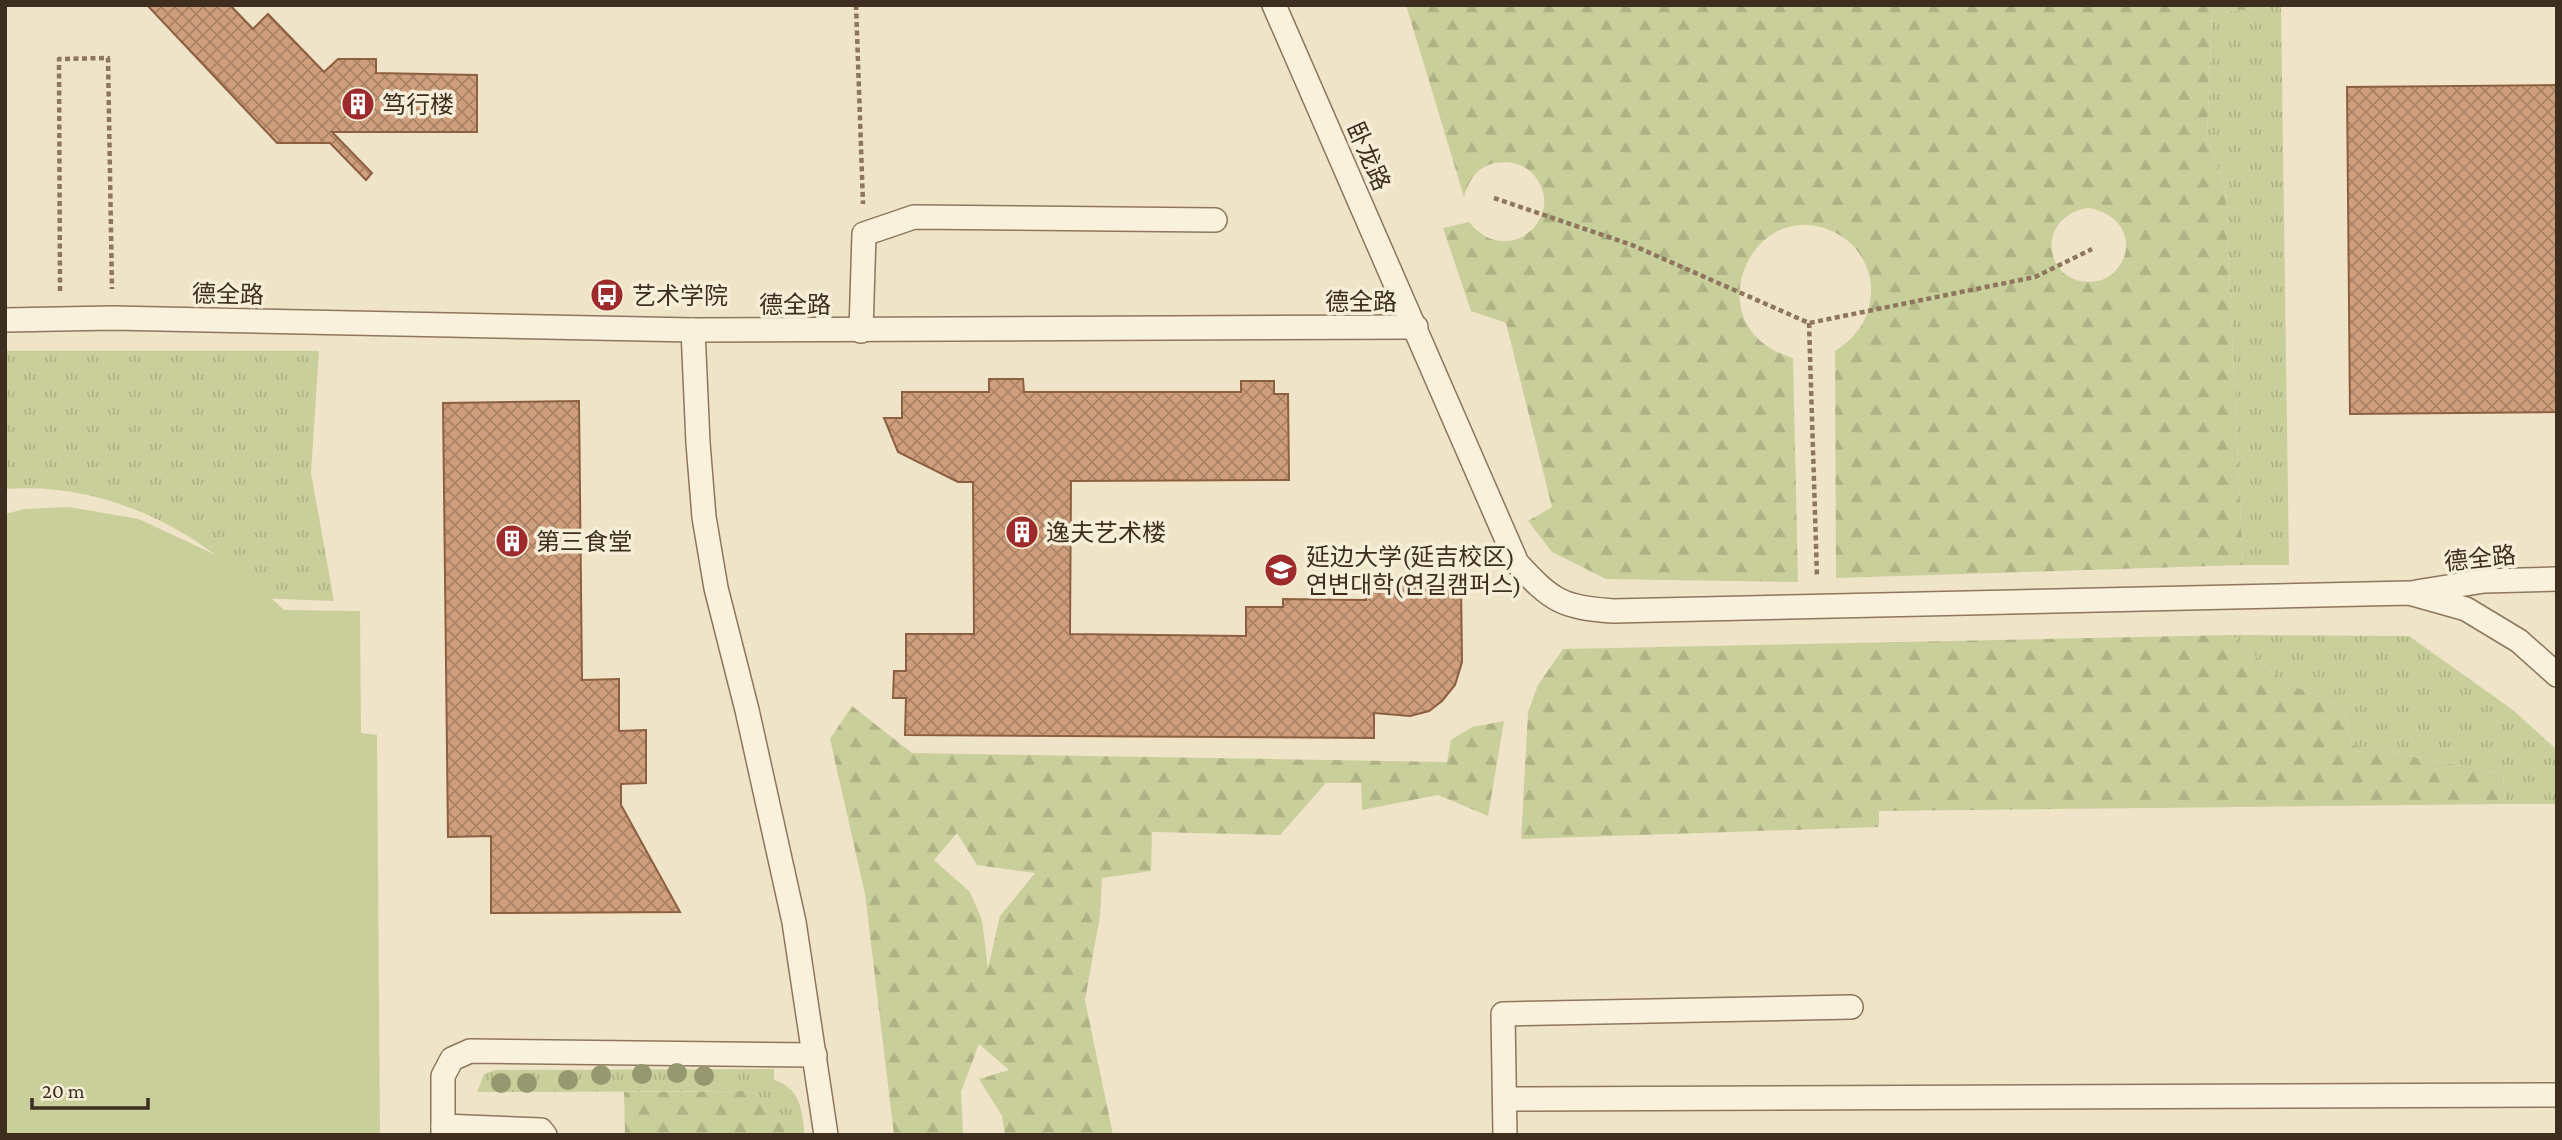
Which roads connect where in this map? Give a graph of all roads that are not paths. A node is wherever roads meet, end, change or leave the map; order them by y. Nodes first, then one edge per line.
1 (1274, 5) edge
2 (1214, 220) dead end
3 (5, 320) edge
4 (1416, 327) junction
5 (693, 330) junction
6 (861, 331) junction
7 (2557, 579) edge
8 (2410, 593) junction
9 (2557, 675) edge
10 (1851, 1007) dead end
11 (816, 1055) junction
12 (2557, 1095) edge
13 (1506, 1099) junction
14 (443, 1130) edge
15 (545, 1135) edge
16 (826, 1135) edge
17 (1505, 1135) edge

1 - 4 lane, 卧龙路
2 - 6 lane
3 - 5 lane, 德全路
4 - 6 lane, 德全路
4 - 8 lane, 卧龙路
5 - 6 lane, 德全路
5 - 11 lane
7 - 8 lane, 德全路
8 - 9 lane
10 - 13 lane
11 - 14 lane
11 - 16 lane
12 - 13 lane
13 - 17 lane
14 - 15 lane

